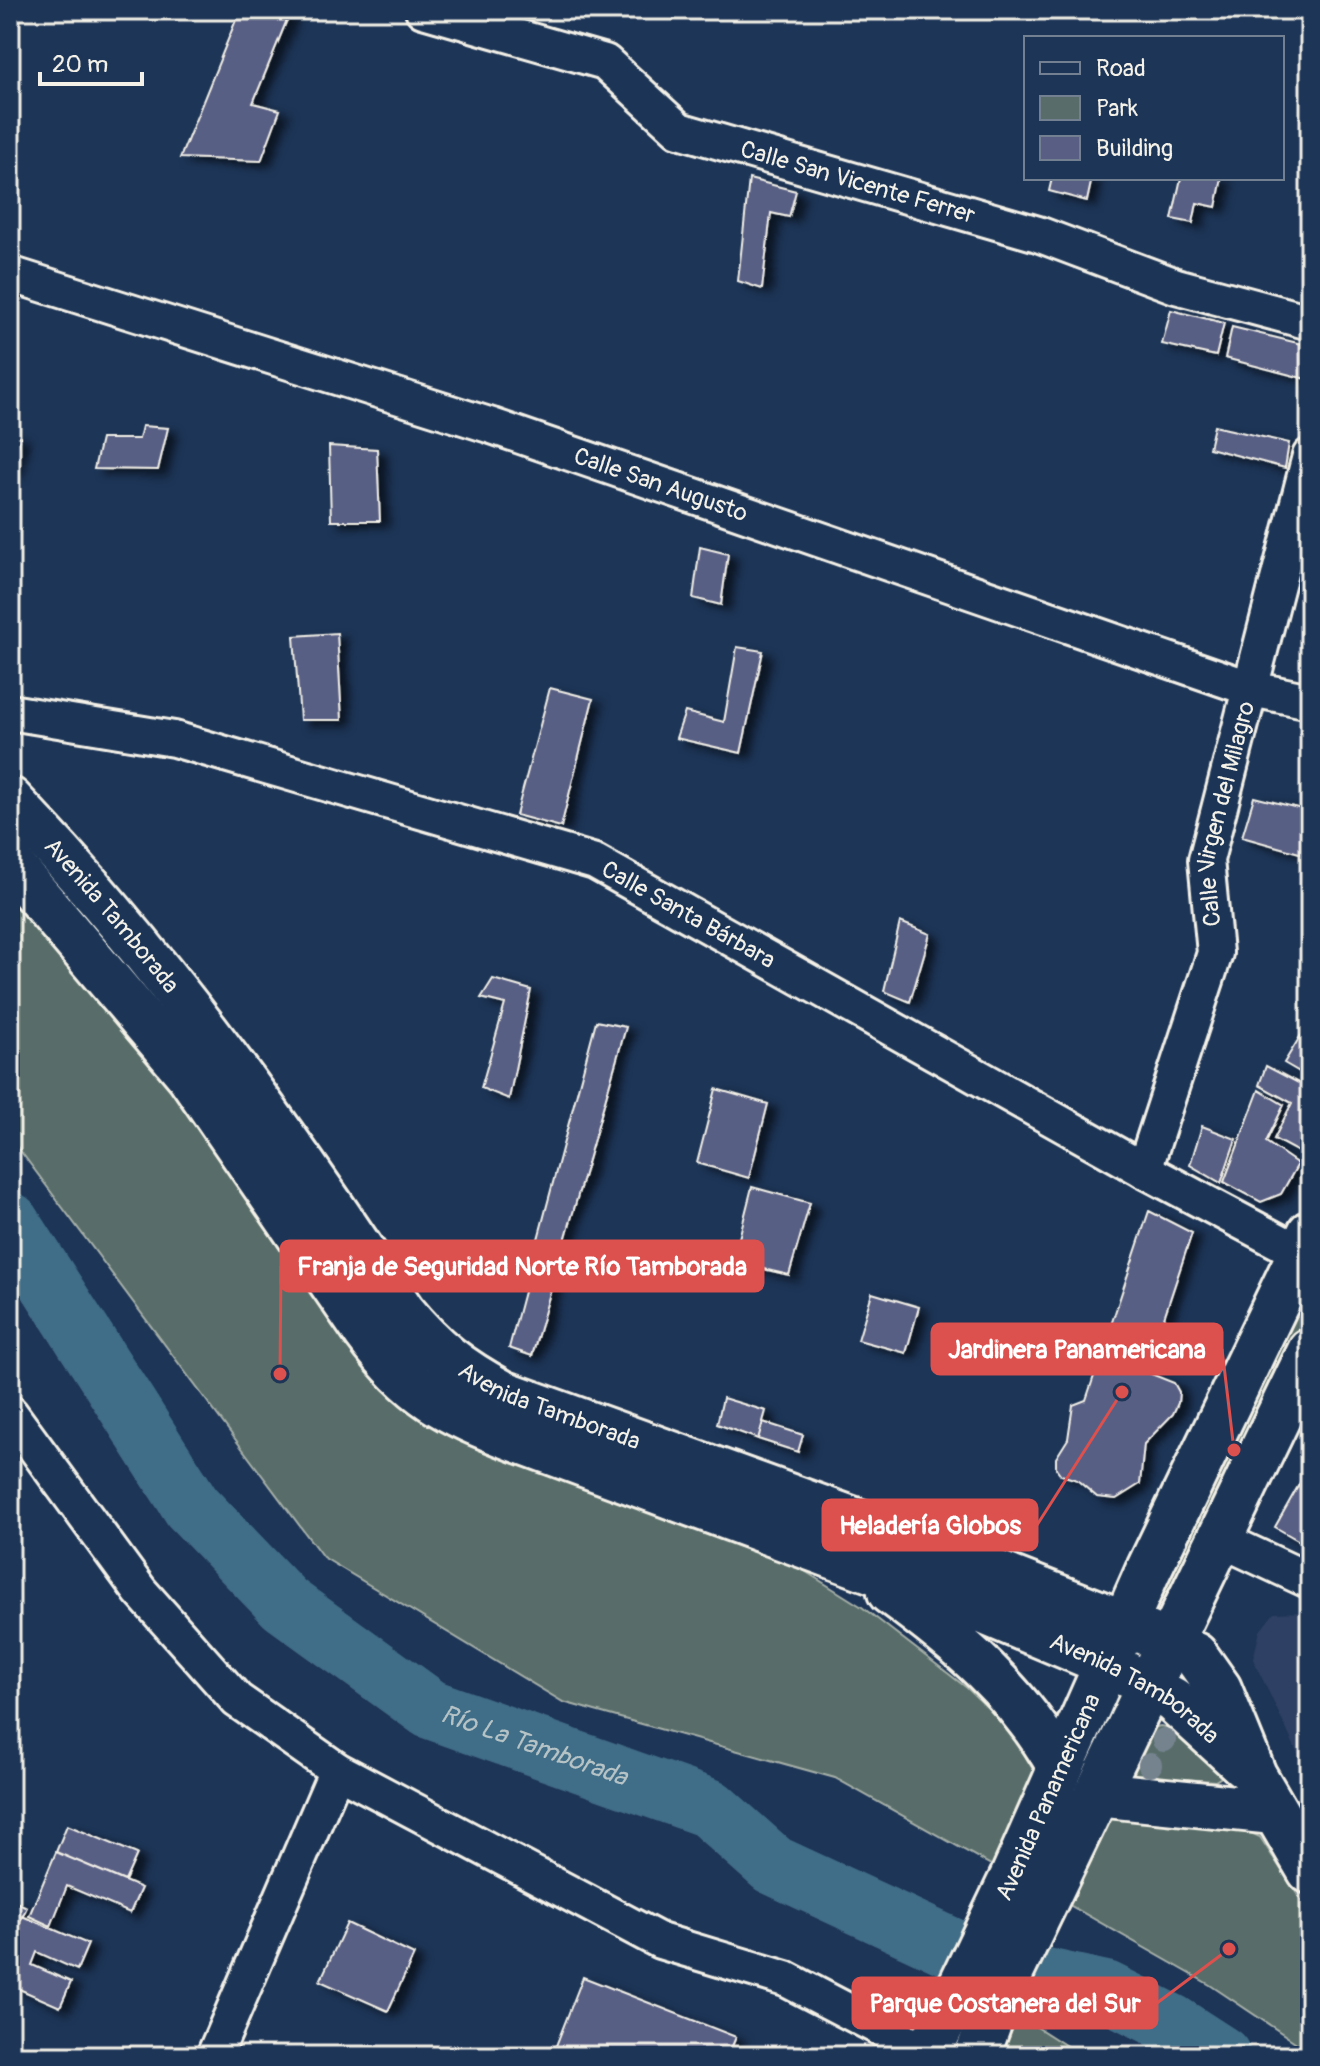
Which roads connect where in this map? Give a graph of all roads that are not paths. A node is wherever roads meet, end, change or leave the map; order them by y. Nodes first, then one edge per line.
1 (423, 10) edge
2 (10, 274) edge
3 (1310, 322) edge
4 (1310, 456) edge
5 (1252, 689) junction
6 (1310, 701) edge
7 (10, 712) edge
8 (10, 800) edge
9 (10, 863) edge
10 (1144, 1170) junction
11 (1306, 1248) edge
12 (1310, 1351) edge
13 (10, 1413) edge
14 (1220, 1539) junction
15 (850, 1562) junction
16 (1310, 1581) edge
17 (1124, 1623) junction
18 (1169, 1642) junction
19 (1106, 1663) junction
20 (1150, 1686) junction
21 (1060, 1767) junction
22 (337, 1770) junction
23 (1097, 1794) junction
24 (1264, 1794) junction
25 (1310, 1871) edge
26 (1031, 1885) junction
27 (978, 1996) junction
28 (928, 2055) edge
29 (214, 2056) edge
30 (977, 2056) edge

1 - 3 street, Calle San Vicente Ferrer
2 - 5 street, Calle San Augusto
4 - 5 street, Calle Virgen del Milagro
5 - 6 street, Calle San Augusto
5 - 10 street, Calle Virgen del Milagro
7 - 10 street, Calle Santa Bárbara
8 - 17 main road, Avenida Tamborada
9 - 15 main road, Avenida Tamborada
10 - 11 street, Calle Santa Bárbara
11 - 17 main road, Avenida Panamericana
12 - 14 main road, Avenida Panamericana
13 - 22 street
14 - 16 street
14 - 18 main road, Avenida Panamericana
15 - 19 main road, Avenida Tamborada
15 - 21 main road
17 - 18 main road, Avenida Tamborada
17 - 19 main road, Avenida Panamericana
18 - 20 main road, Avenida Panamericana
18 - 24 main road, Avenida Tamborada
19 - 20 main road, Avenida Tamborada
19 - 21 main road, Avenida Panamericana
20 - 23 main road, Avenida Panamericana
20 - 24 main road, Avenida Tamborada
21 - 26 main road, Avenida Panamericana
22 - 28 street
22 - 29 street
23 - 24 main road
23 - 26 main road, Avenida Panamericana
24 - 25 main road, Avenida Tamborada
26 - 27 main road, Avenida Panamericana
27 - 28 main road, Avenida Panamericana
27 - 30 main road, Avenida Panamericana

